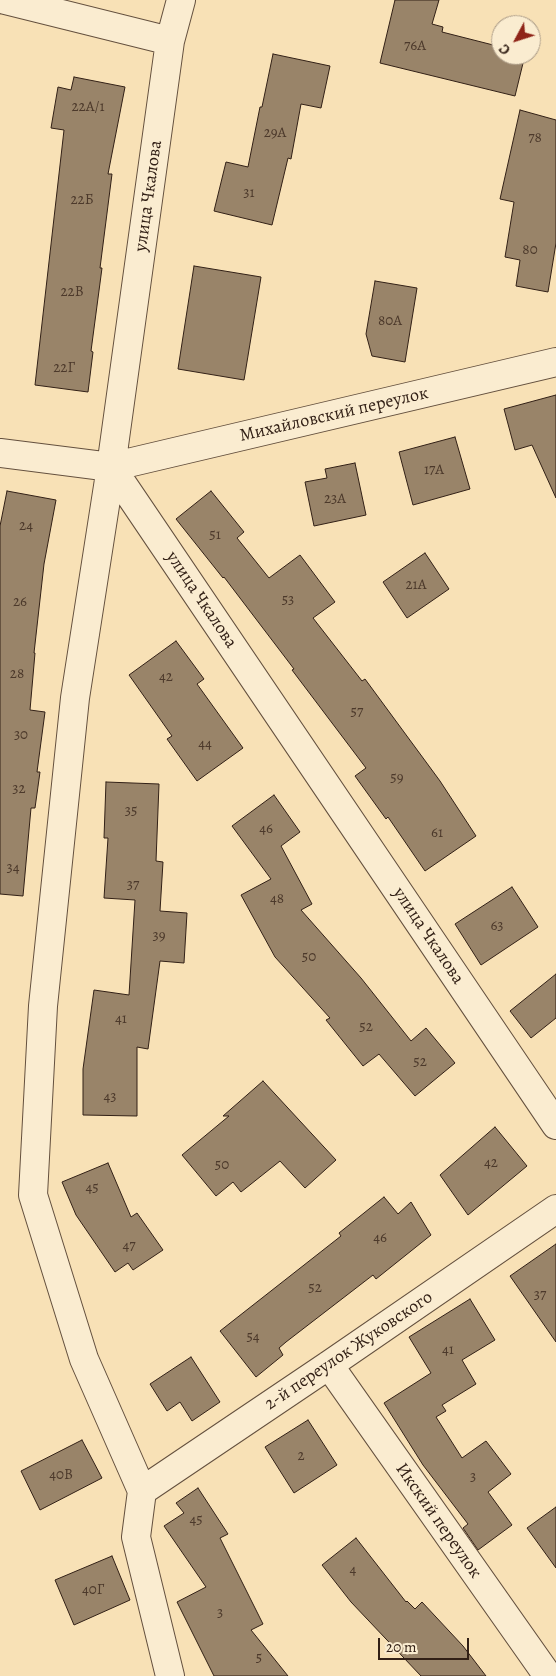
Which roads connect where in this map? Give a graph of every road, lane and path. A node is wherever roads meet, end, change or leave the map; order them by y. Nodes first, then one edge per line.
1 (5, 0) edge
2 (181, 0) edge
3 (170, 41) junction
4 (556, 362) edge
5 (0, 453) edge
6 (111, 467) junction
7 (556, 1125) edge
8 (556, 1209) edge
9 (329, 1365) junction
10 (142, 1491) junction
11 (170, 1676) edge
12 (548, 1676) edge

1 - 3 street
2 - 3 street, улица Чкалова
3 - 6 street, улица Чкалова
4 - 6 street, Михайловский переулок
5 - 6 street
6 - 7 street, улица Чкалова
6 - 10 street
8 - 9 street, 2-й переулок Жуковского
9 - 10 street, 2-й переулок Жуковского
9 - 12 street, Икский переулок
10 - 11 street

